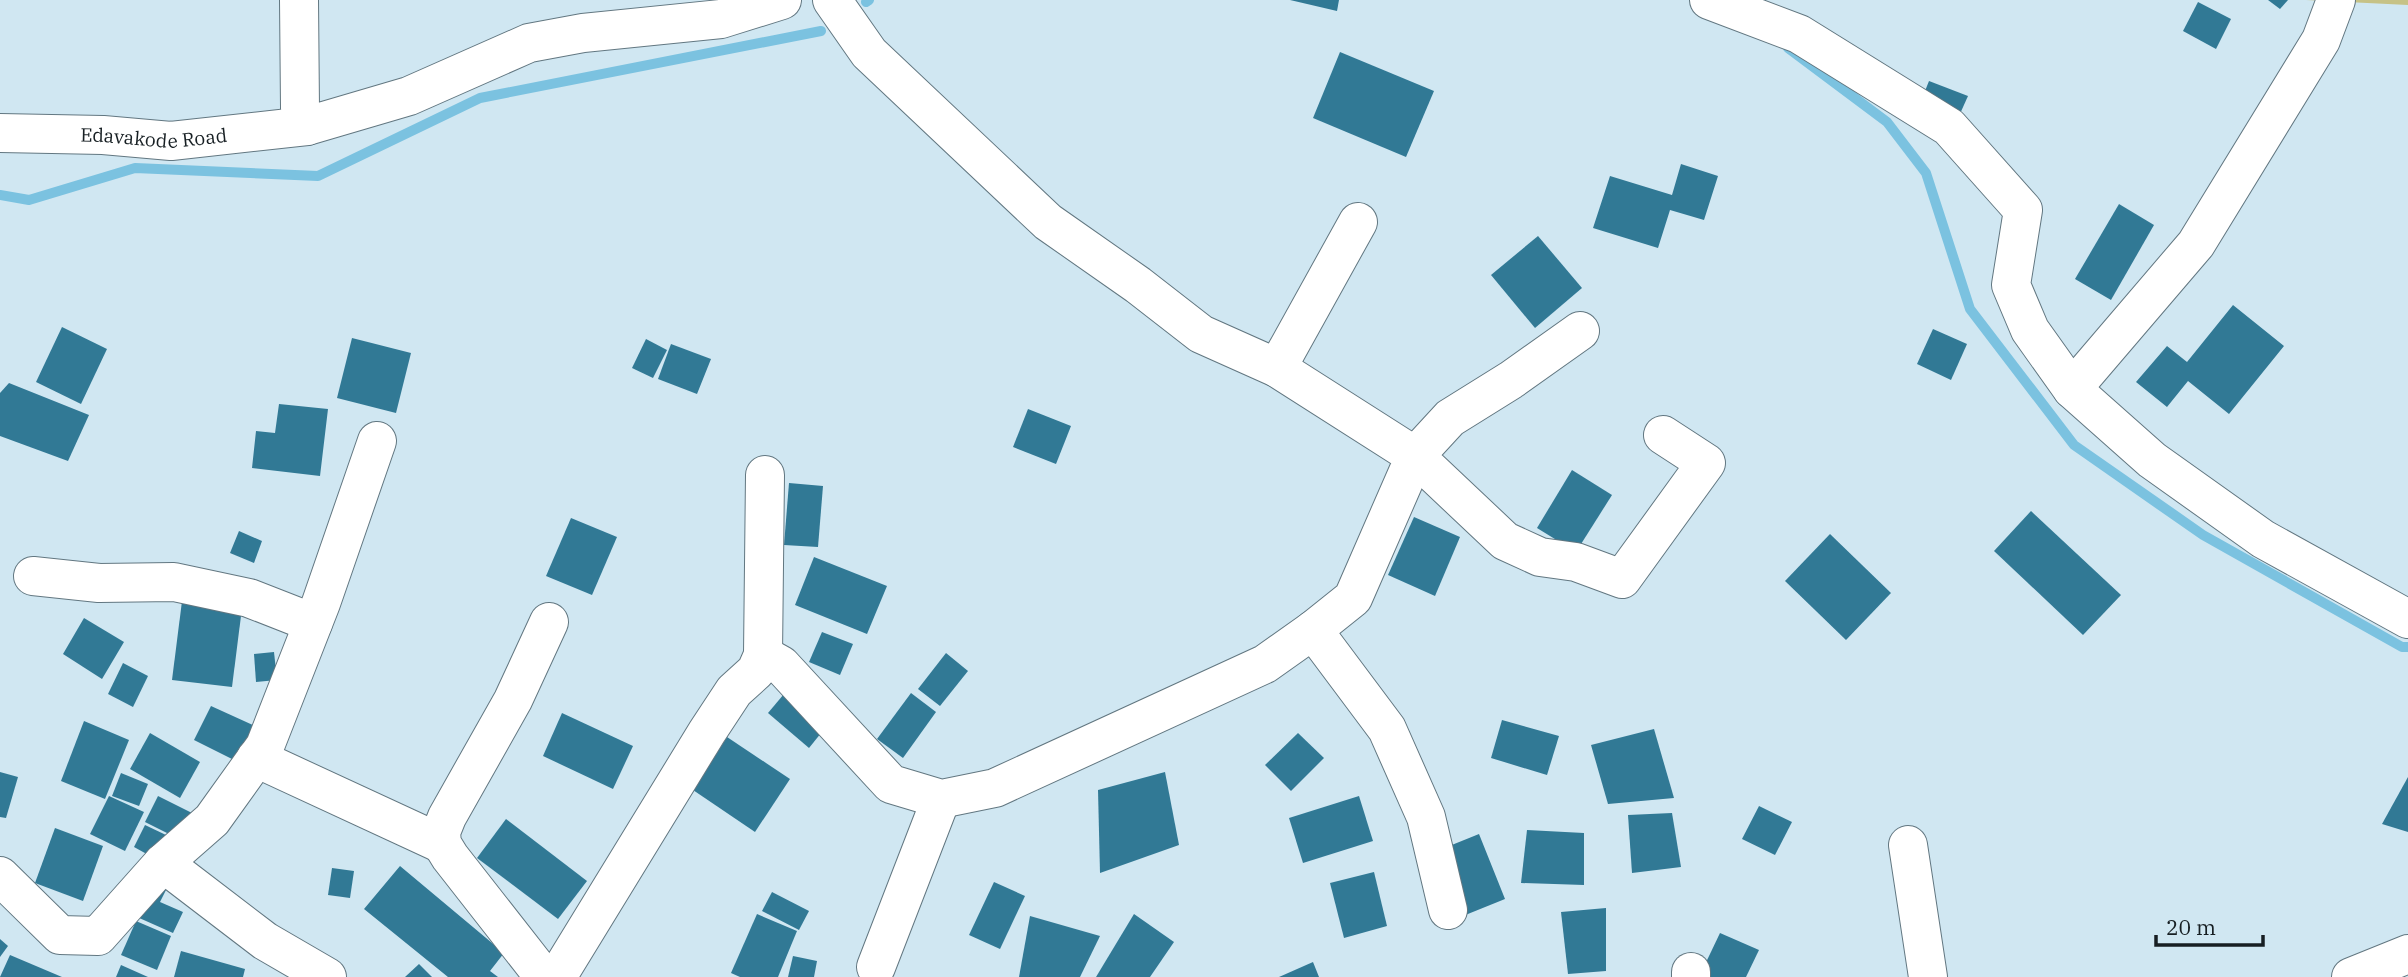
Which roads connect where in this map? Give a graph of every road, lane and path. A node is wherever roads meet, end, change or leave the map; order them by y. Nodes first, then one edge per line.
1 (299, 0) edge
2 (782, 0) edge
3 (832, 0) edge
4 (1709, 0) edge
5 (2336, 0) edge
6 (307, 126) junction
7 (0, 133) edge
8 (1357, 222) dead end
9 (1580, 331) dead end
10 (1277, 368) junction
11 (2072, 389) junction
12 (1663, 435) dead end
13 (377, 441) dead end
14 (1415, 456) junction
15 (765, 475) dead end
16 (33, 576) dead end
17 (2408, 619) edge
18 (549, 622) dead end
19 (313, 623) junction
20 (1313, 630) junction
21 (763, 655) junction
22 (256, 758) junction
23 (941, 799) junction
24 (442, 844) junction
25 (1908, 845) dead end
26 (163, 863) junction
27 (0, 876) edge
28 (1448, 910) dead end
29 (2408, 954) edge
30 (876, 967) dead end
31 (327, 977) edge
32 (544, 977) edge
33 (557, 977) edge
34 (1928, 977) edge
35 (2351, 977) edge

1 - 6 street
2 - 6 street, Edavakode Road
3 - 10 street
4 - 11 street
5 - 11 street
6 - 7 street, Edavakode Road
8 - 10 street
9 - 14 street
10 - 14 street
11 - 17 street
12 - 14 street
13 - 19 street
14 - 20 street
15 - 21 street
16 - 19 street
18 - 24 street
19 - 22 street
20 - 23 street
20 - 28 street
21 - 23 street
21 - 33 street
22 - 24 street
22 - 26 street
23 - 30 street
24 - 32 street
25 - 34 street
26 - 27 street
26 - 31 street
29 - 35 street

